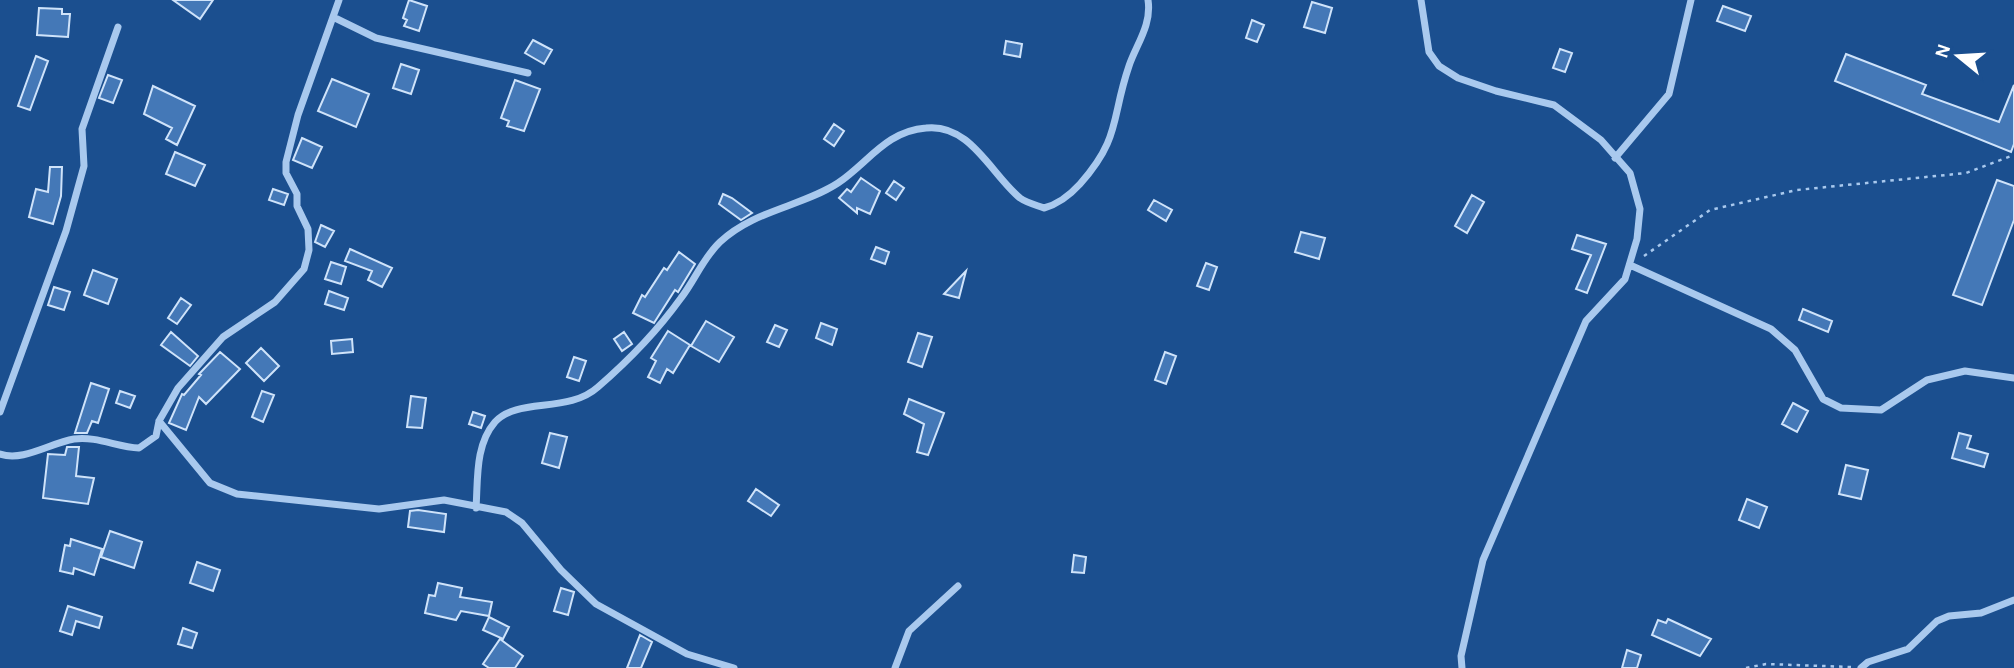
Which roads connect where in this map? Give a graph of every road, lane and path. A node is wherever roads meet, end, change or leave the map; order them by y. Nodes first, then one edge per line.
1 (339, 0) edge
2 (1148, 0) edge
3 (1421, 0) edge
4 (1691, 0) edge
5 (333, 17) junction
6 (118, 27) dead end
7 (528, 73) dead end
8 (2014, 155) edge
9 (1615, 158) junction
10 (1630, 265) junction
11 (2014, 378) edge
12 (0, 412) edge
13 (159, 421) junction
14 (0, 454) edge
15 (476, 508) junction
16 (958, 586) dead end
17 (2014, 600) edge
18 (734, 668) edge
19 (895, 668) edge
20 (1462, 668) edge
21 (1746, 668) edge
22 (1861, 668) edge

1 - 5 street
2 - 15 street
3 - 9 street
4 - 9 street
5 - 7 street
5 - 13 street
6 - 12 street
8 - 10 path
9 - 10 street
10 - 11 street
10 - 20 street
13 - 14 street
13 - 15 street
15 - 18 street
16 - 19 street
17 - 22 street
21 - 22 path

